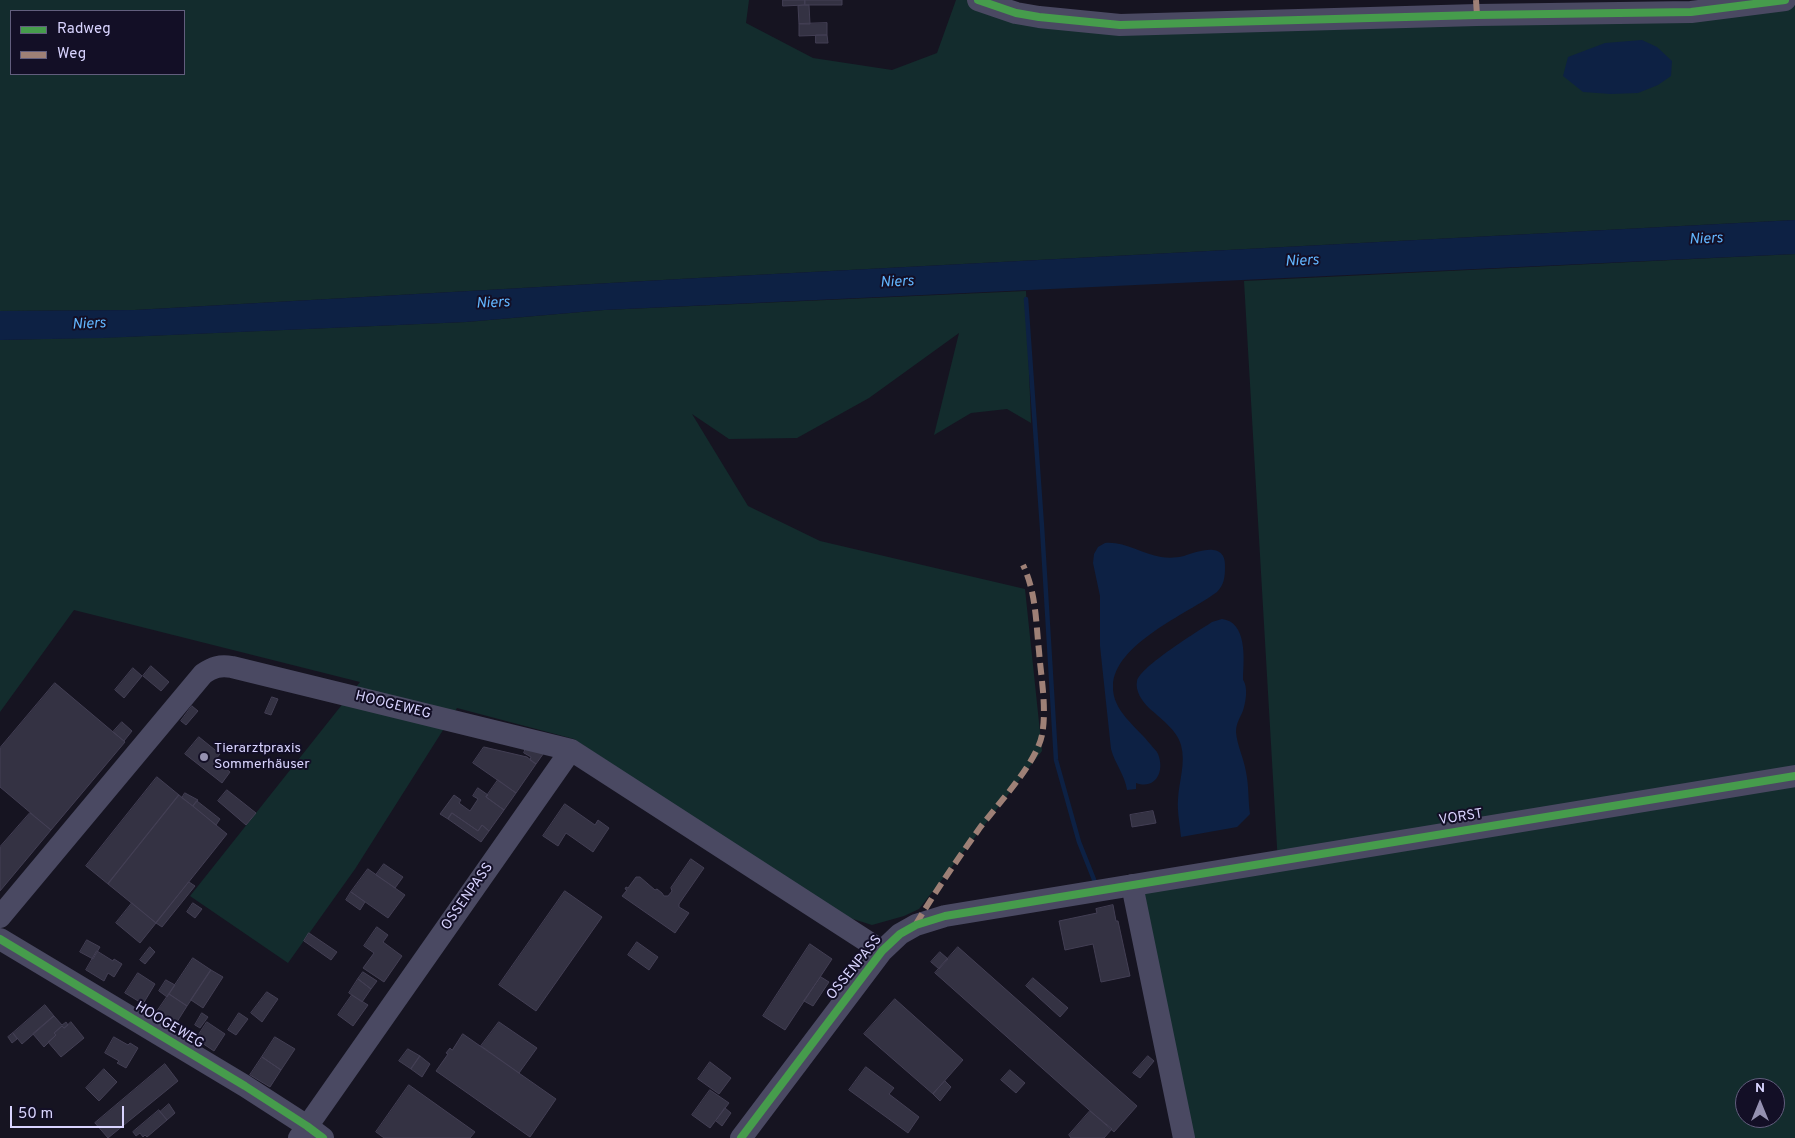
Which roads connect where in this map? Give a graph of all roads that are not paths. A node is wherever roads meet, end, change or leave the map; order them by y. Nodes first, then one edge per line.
1 (978, 0) edge
2 (1785, 0) edge
3 (571, 750) junction
4 (1795, 776) edge
5 (1132, 885) junction
6 (0, 917) edge
7 (0, 938) edge
8 (882, 951) junction
9 (310, 1134) edge
10 (741, 1138) edge
11 (1184, 1138) edge

1 - 2 street
3 - 6 street, HOOGEWEG
3 - 8 street, OSSENPASS
3 - 9 street, OSSENPASS
4 - 5 street, VORST
5 - 8 street, OSSENPASS
5 - 11 street
7 - 9 street, HOOGEWEG
8 - 10 street, OSSENPASS

